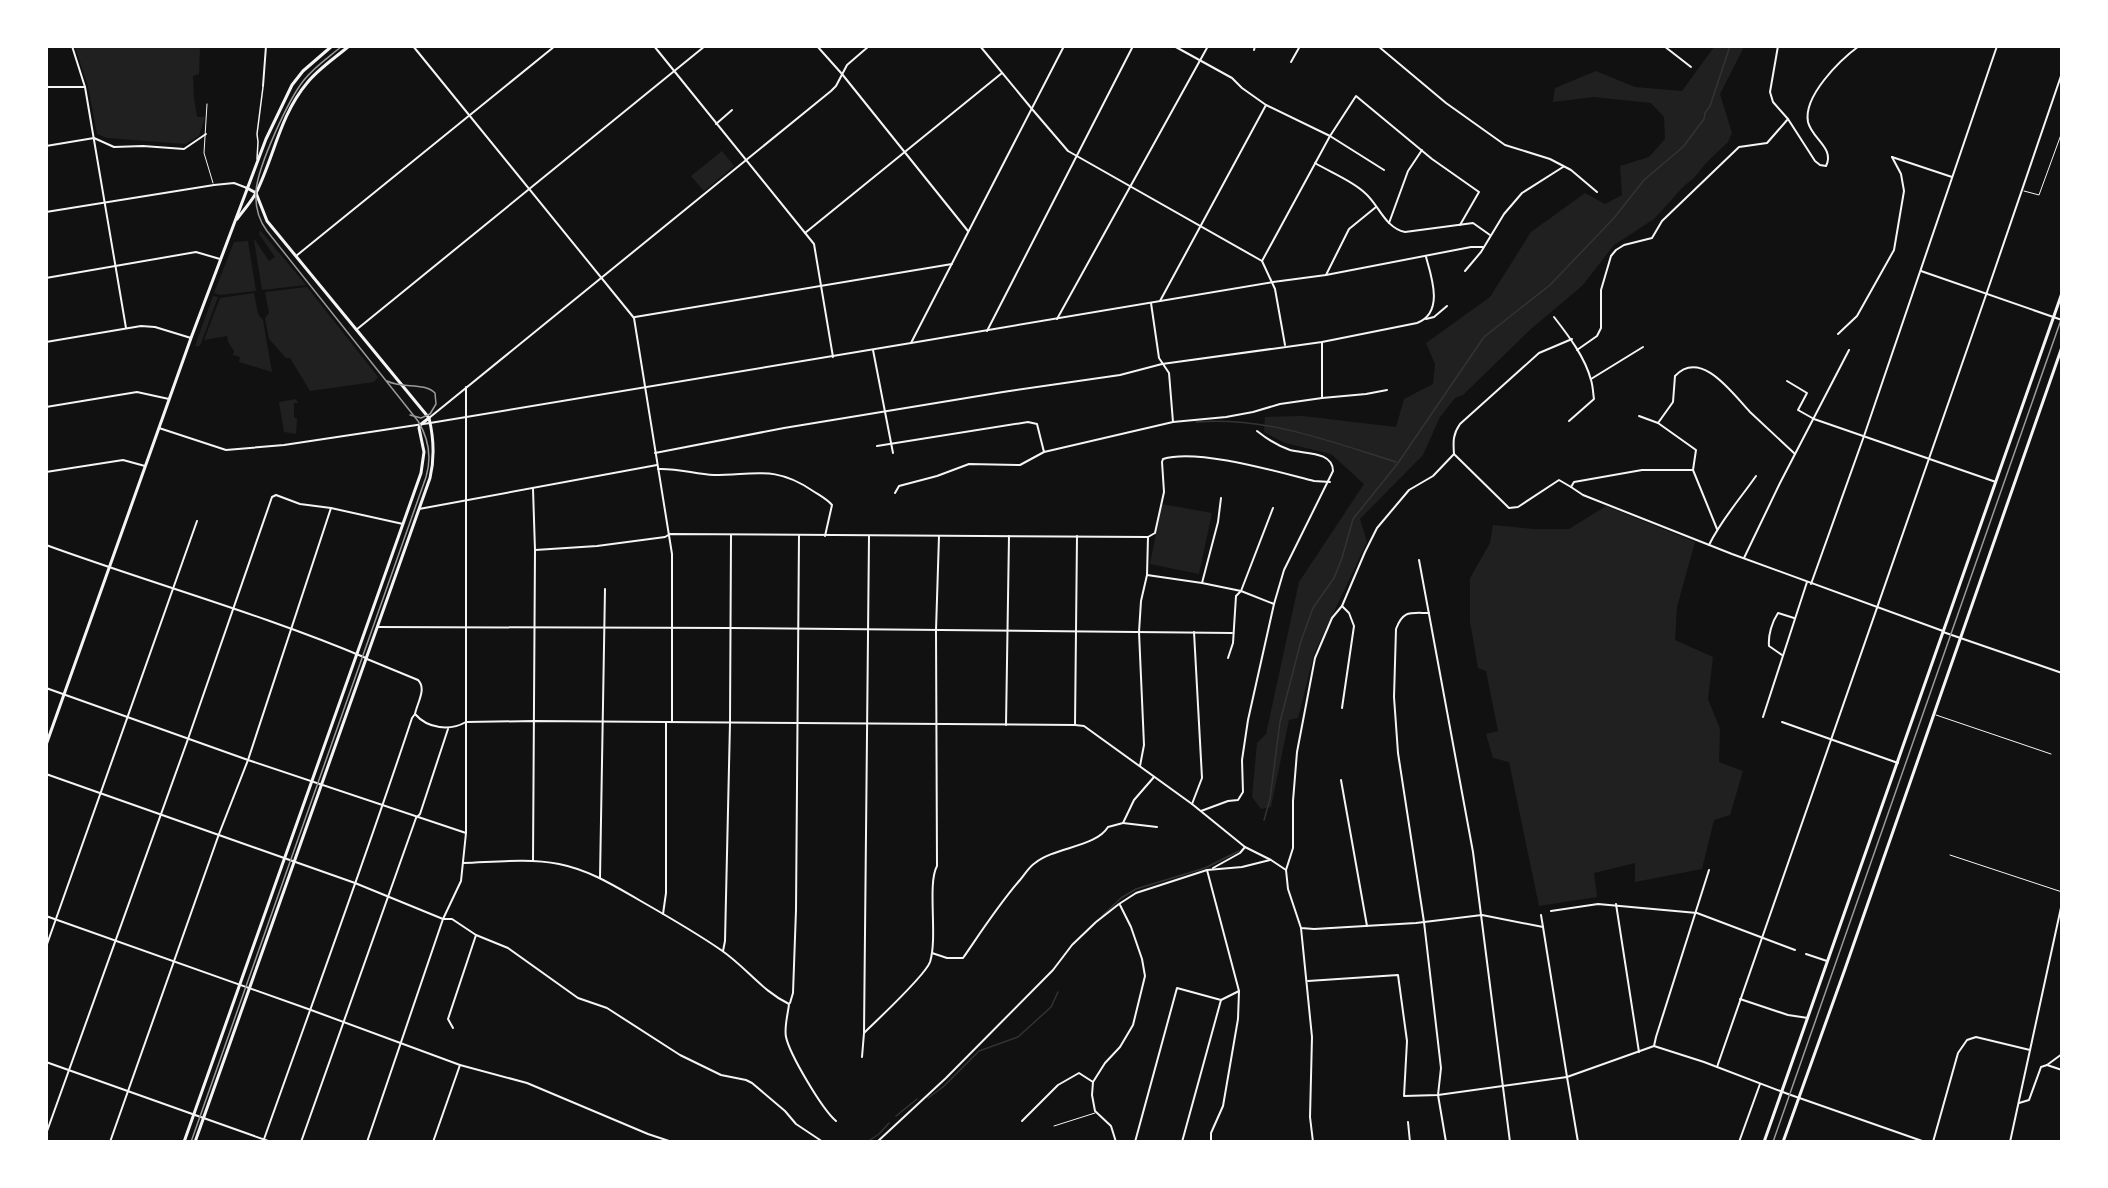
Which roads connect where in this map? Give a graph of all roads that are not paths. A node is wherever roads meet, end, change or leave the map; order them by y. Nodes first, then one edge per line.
1 (72, 46) edge
2 (266, 46) edge
3 (332, 46) edge
4 (349, 46) edge
5 (413, 46) edge
6 (555, 46) edge
7 (654, 46) edge
8 (705, 46) edge
9 (817, 46) edge
10 (869, 46) edge
11 (980, 46) edge
12 (1064, 46) edge
13 (1133, 46) edge
14 (1174, 46) edge
15 (1208, 46) edge
16 (1300, 46) edge
17 (1378, 46) edge
18 (1664, 46) edge
19 (1778, 46) edge
20 (1859, 46) edge
21 (1997, 46) edge
22 (1200, 61) junction
23 (1291, 62) dead end
24 (1691, 67) dead end
25 (675, 71) junction
26 (1002, 73) junction
27 (2061, 73) edge
28 (842, 74) junction
29 (263, 86) joint
30 (46, 87) edge
31 (85, 87) junction
32 (207, 104) dead end
33 (1266, 105) junction
34 (732, 110) dead end
35 (1032, 110) junction
36 (471, 115) junction
37 (1788, 119) junction
38 (716, 124) junction
39 (2061, 132) edge
40 (206, 134) junction
41 (1330, 136) junction
42 (94, 138) junction
43 (46, 146) edge
44 (1422, 150) junction
45 (904, 153) junction
46 (1076, 155) junction
47 (746, 160) junction
48 (1315, 163) junction
49 (256, 164) junction
50 (1563, 167) junction
51 (1384, 170) dead end
52 (1952, 177) junction
53 (214, 185) junction
54 (1130, 186) junction
55 (247, 188) junction
56 (529, 188) junction
57 (2022, 190) junction
58 (1597, 192) dead end
59 (256, 193) junction
60 (105, 203) junction
61 (1376, 207) junction
62 (46, 212) edge
63 (1389, 222) junction
64 (234, 223) junction
65 (1200, 225) junction
66 (1460, 225) junction
67 (968, 231) junction
68 (805, 233) junction
69 (1490, 235) junction
70 (1483, 247) junction
71 (296, 256) junction
72 (1426, 257) junction
73 (220, 259) junction
74 (1262, 261) junction
75 (952, 264) junction
76 (115, 266) junction
77 (1465, 271) dead end
78 (1921, 271) junction
79 (1326, 275) junction
80 (601, 276) junction
81 (46, 278) edge
82 (1273, 282) junction
83 (820, 286) junction
84 (2061, 293) edge
85 (1987, 294) junction
86 (1160, 301) junction
87 (1151, 303) junction
88 (1447, 306) dead end
89 (1554, 317) dead end
90 (2053, 317) junction
91 (634, 318) junction
92 (1057, 319) junction
93 (1426, 319) junction
94 (2061, 320) edge
95 (126, 328) junction
96 (356, 330) junction
97 (987, 332) junction
98 (1838, 334) dead end
99 (191, 338) junction
100 (1572, 339) junction
101 (46, 342) edge
102 (1322, 342) junction
103 (911, 343) junction
104 (1285, 346) junction
105 (1643, 347) dead end
106 (2061, 347) edge
107 (873, 350) junction
108 (1577, 350) junction
109 (1849, 350) dead end
110 (833, 357) junction
111 (1162, 364) junction
112 (1591, 379) junction
113 (1787, 381) dead end
114 (466, 387) junction
115 (645, 388) junction
116 (1387, 390) dead end
117 (1322, 398) junction
118 (169, 399) junction
119 (46, 407) edge
120 (886, 411) junction
121 (1639, 416) dead end
122 (465, 417) junction
123 (429, 418) junction
124 (1814, 419) junction
125 (1569, 421) dead end
126 (1173, 422) junction
127 (430, 423) junction
128 (1658, 423) junction
129 (420, 425) junction
130 (159, 428) junction
131 (1257, 431) dead end
132 (1864, 436) junction
133 (892, 443) junction
134 (877, 446) dead end
135 (1044, 452) junction
136 (655, 453) junction
137 (894, 453) dead end
138 (1454, 454) junction
139 (1795, 454) junction
140 (1929, 459) junction
141 (145, 466) junction
142 (658, 467) junction
143 (1693, 470) junction
144 (46, 472) edge
145 (1756, 476) dead end
146 (1330, 482) junction
147 (1996, 482) junction
148 (1571, 487) junction
149 (533, 489) junction
150 (895, 493) dead end
151 (1221, 498) dead end
152 (465, 501) junction
153 (331, 508) junction
154 (1273, 508) dead end
155 (419, 509) junction
156 (197, 521) dead end
157 (403, 524) junction
158 (1717, 529) junction
159 (670, 534) junction
160 (730, 535) junction
161 (799, 535) junction
162 (825, 536) junction
163 (870, 536) junction
164 (939, 536) junction
165 (1009, 536) junction
166 (1077, 536) junction
167 (1148, 537) junction
168 (46, 545) edge
169 (1709, 545) junction
170 (535, 550) junction
171 (1744, 558) junction
172 (1419, 560) dead end
173 (108, 568) junction
174 (1147, 575) junction
175 (1202, 583) junction
176 (1809, 583) junction
177 (174, 588) junction
178 (605, 590) dead end
179 (1241, 591) junction
180 (1274, 604) junction
181 (1342, 606) junction
182 (233, 608) junction
183 (1876, 609) junction
184 (1430, 613) junction
185 (1794, 618) junction
186 (377, 627) junction
187 (535, 627) junction
188 (673, 627) junction
189 (465, 628) junction
190 (604, 628) junction
191 (730, 628) junction
192 (291, 629) junction
193 (868, 629) junction
194 (798, 630) junction
195 (936, 630) junction
196 (1007, 630) junction
197 (1076, 632) junction
198 (1139, 632) junction
199 (1194, 632) junction
200 (1943, 632) junction
201 (1232, 633) junction
202 (1960, 638) junction
203 (357, 654) junction
204 (1782, 655) junction
205 (366, 658) junction
206 (1228, 658) dead end
207 (2061, 673) edge
208 (46, 688) edge
209 (65, 693) junction
210 (1342, 708) dead end
211 (415, 714) junction
212 (1934, 714) junction
213 (1762, 717) dead end
214 (128, 718) junction
215 (534, 721) junction
216 (466, 722) junction
217 (602, 722) junction
218 (666, 722) junction
219 (672, 722) junction
220 (1782, 722) dead end
221 (730, 723) junction
222 (798, 723) junction
223 (867, 724) junction
224 (1006, 724) junction
225 (1075, 724) junction
226 (936, 725) junction
227 (448, 729) junction
228 (188, 739) junction
229 (1832, 740) junction
230 (46, 745) edge
231 (2050, 754) dead end
232 (248, 760) junction
233 (1898, 764) junction
234 (1140, 766) junction
235 (46, 774) edge
236 (1154, 777) junction
237 (1341, 780) dead end
238 (312, 781) junction
239 (321, 784) junction
240 (102, 793) junction
241 (1192, 804) junction
242 (383, 805) junction
243 (1201, 812) junction
244 (160, 814) junction
245 (416, 818) junction
246 (1123, 823) junction
247 (1157, 827) dead end
248 (466, 833) junction
249 (219, 834) junction
250 (1245, 847) junction
251 (1950, 855) dead end
252 (285, 857) junction
253 (1271, 860) junction
254 (294, 861) junction
255 (533, 861) junction
256 (463, 863) junction
257 (1209, 870) junction
258 (1286, 870) junction
259 (1709, 870) dead end
260 (600, 878) junction
261 (355, 883) junction
262 (2061, 892) edge
263 (388, 895) junction
264 (2061, 903) edge
265 (1119, 904) junction
266 (1616, 904) junction
267 (1551, 911) dead end
268 (1696, 913) junction
269 (663, 914) junction
270 (1482, 915) junction
271 (1541, 915) dead end
272 (46, 916) edge
273 (443, 919) junction
274 (56, 920) junction
275 (1424, 922) junction
276 (1367, 926) junction
277 (1543, 927) junction
278 (1301, 928) junction
279 (476, 936) junction
280 (1761, 938) junction
281 (116, 941) junction
282 (46, 947) edge
283 (1795, 950) dead end
284 (723, 951) junction
285 (932, 953) junction
286 (1806, 954) dead end
287 (174, 961) junction
288 (1827, 961) junction
289 (1308, 981) junction
290 (240, 984) junction
291 (249, 988) junction
292 (1239, 991) junction
293 (1740, 999) junction
294 (1221, 1000) junction
295 (789, 1004) junction
296 (311, 1010) junction
297 (1808, 1018) junction
298 (344, 1022) junction
299 (453, 1028) dead end
300 (864, 1033) junction
301 (401, 1044) junction
302 (1654, 1046) junction
303 (2030, 1050) junction
304 (1639, 1052) junction
305 (2061, 1054) edge
306 (862, 1057) dead end
307 (46, 1062) edge
308 (460, 1065) junction
309 (2047, 1065) junction
310 (1717, 1067) junction
311 (69, 1070) junction
312 (2061, 1070) edge
313 (1568, 1077) junction
314 (1093, 1083) junction
315 (1760, 1084) junction
316 (1502, 1087) junction
317 (127, 1091) junction
318 (1782, 1092) junction
319 (1438, 1095) junction
320 (1799, 1098) junction
321 (2019, 1103) junction
322 (1096, 1112) junction
323 (194, 1114) junction
324 (204, 1117) junction
325 (836, 1121) dead end
326 (1022, 1121) dead end
327 (1408, 1122) dead end
328 (1054, 1126) dead end
329 (46, 1134) edge
330 (263, 1140) edge
331 (110, 1142) edge
332 (184, 1142) edge
333 (195, 1142) edge
334 (272, 1142) edge
335 (301, 1142) edge
336 (367, 1142) edge
337 (433, 1142) edge
338 (672, 1142) edge
339 (823, 1142) edge
340 (877, 1142) edge
341 (1116, 1142) edge
342 (1135, 1142) edge
343 (1182, 1142) edge
344 (1211, 1142) edge
345 (1313, 1142) edge
346 (1410, 1142) edge
347 (1446, 1142) edge
348 (1510, 1142) edge
349 (1578, 1142) edge
350 (1739, 1142) edge
351 (1764, 1142) edge
352 (1783, 1142) edge
353 (1925, 1142) edge
354 (1933, 1142) edge
355 (2010, 1142) edge

1 - 31 street
2 - 29 street
3 - 49 main road
4 - 59 main road
5 - 36 street
6 - 36 street
7 - 25 street
8 - 25 street
9 - 28 street
10 - 28 street
11 - 26 street
12 - 35 street
13 - 46 street
14 - 22 street
15 - 22 street
16 - 23 street
17 - 50 street
18 - 24 street
19 - 37 street
20 - 37 street
21 - 52 street
22 - 33 street
22 - 54 street
25 - 38 street
25 - 56 street
26 - 35 street
26 - 45 street
27 - 57 street
28 - 45 street
28 - 47 street
29 - 49 street
30 - 31 street
31 - 42 street
32 - 40 lane
33 - 41 street
33 - 65 street
34 - 38 street
35 - 46 street
35 - 67 street
36 - 56 street
36 - 71 street
37 - 108 street
38 - 47 street
39 - 57 lane
40 - 42 street
40 - 53 lane
41 - 44 street
41 - 48 street
41 - 51 street
42 - 43 street
42 - 60 street
44 - 63 street
44 - 66 street
45 - 67 street
45 - 68 street
46 - 54 street
46 - 97 street
47 - 68 street
47 - 80 street
48 - 61 street
48 - 74 street
49 - 55 main road
50 - 58 street
50 - 69 street
52 - 78 street
52 - 98 street
53 - 55 street
53 - 60 street
54 - 65 street
54 - 92 street
55 - 59 main road
55 - 64 main road
56 - 80 street
56 - 96 street
57 - 85 street
59 - 64 main road
59 - 71 main road
60 - 62 street
60 - 76 street
61 - 63 street
61 - 79 street
63 - 66 street
64 - 73 main road
65 - 74 street
65 - 86 street
66 - 69 street
67 - 75 street
68 - 83 street
69 - 70 street
70 - 72 street
70 - 77 street
71 - 96 main road
72 - 79 street
72 - 93 street
73 - 76 street
73 - 99 main road
74 - 82 street
75 - 83 street
75 - 103 street
76 - 81 street
76 - 95 street
78 - 85 street
78 - 132 street
79 - 82 street
80 - 91 street
80 - 114 street
82 - 86 street
82 - 104 street
83 - 91 street
83 - 110 street
84 - 90 main road
85 - 90 street
85 - 140 street
86 - 87 street
87 - 92 street
87 - 111 street
88 - 93 street
89 - 100 street
90 - 94 street
90 - 147 main road
91 - 115 street
92 - 97 street
93 - 102 street
95 - 99 street
95 - 101 street
96 - 123 main road
97 - 103 street
99 - 118 main road
100 - 108 street
100 - 138 street
102 - 104 street
102 - 117 street
103 - 107 street
104 - 111 street
105 - 112 street
106 - 202 main road
107 - 110 street
107 - 120 street
108 - 112 street
109 - 124 street
110 - 115 street
111 - 120 street
111 - 126 street
112 - 125 street
113 - 124 street
114 - 122 street
114 - 123 street
115 - 122 street
115 - 136 street
116 - 117 street
117 - 126 street
118 - 119 street
118 - 130 main road
120 - 133 street
120 - 136 street
121 - 128 street
122 - 127 street
122 - 152 street
123 - 127 main road
123 - 129 main road
124 - 132 street
124 - 139 street
126 - 135 street
127 - 129 street
127 - 155 main road
128 - 139 street
128 - 143 street
129 - 130 street
129 - 157 main road
130 - 141 main road
131 - 146 street
132 - 140 street
132 - 176 street
133 - 134 street
133 - 135 street
133 - 137 street
135 - 150 street
136 - 142 street
138 - 148 street
138 - 181 street
139 - 171 street
140 - 147 street
140 - 183 street
141 - 144 street
141 - 173 main road
142 - 149 street
142 - 159 street
142 - 162 street
143 - 148 street
143 - 158 street
145 - 158 street
146 - 167 street
146 - 180 street
147 - 200 main road
148 - 169 street
149 - 152 street
149 - 170 street
151 - 175 street
152 - 155 street
152 - 189 street
153 - 157 street
153 - 182 street
153 - 192 street
154 - 179 street
155 - 186 main road
156 - 177 street
157 - 203 main road
158 - 169 street
159 - 160 street
159 - 170 street
159 - 188 street
160 - 161 street
160 - 191 street
161 - 162 street
161 - 194 street
162 - 163 street
163 - 164 street
163 - 193 street
164 - 165 street
164 - 195 street
165 - 166 street
165 - 196 street
166 - 167 street
166 - 197 street
167 - 174 street
168 - 173 street
169 - 171 street
170 - 187 street
171 - 176 street
172 - 184 street
173 - 177 street
173 - 209 main road
174 - 175 street
174 - 198 street
175 - 179 street
176 - 183 street
176 - 185 street
177 - 182 street
177 - 214 street
178 - 190 street
179 - 180 street
179 - 201 street
180 - 243 street
181 - 210 street
181 - 258 street
182 - 192 street
182 - 228 street
183 - 200 street
183 - 229 street
184 - 270 street
184 - 275 street
185 - 204 street
185 - 204 street
186 - 189 street
186 - 205 main road
187 - 189 street
187 - 190 street
187 - 215 street
188 - 190 street
188 - 191 street
188 - 219 street
189 - 216 street
190 - 217 street
191 - 194 street
191 - 221 street
192 - 203 street
192 - 232 street
193 - 194 street
193 - 195 street
193 - 223 street
194 - 222 street
195 - 196 street
195 - 226 street
196 - 197 street
196 - 224 street
197 - 198 street
197 - 225 street
198 - 199 street
198 - 234 street
199 - 201 street
199 - 241 street
200 - 202 street
200 - 233 main road
201 - 206 street
202 - 207 street
202 - 212 main road
203 - 205 street
203 - 238 main road
204 - 213 street
205 - 211 street
205 - 239 main road
208 - 209 street
209 - 214 street
209 - 230 main road
211 - 227 street
211 - 242 street
212 - 231 lane
212 - 320 main road
214 - 228 street
214 - 240 street
215 - 216 street
215 - 217 street
215 - 255 street
216 - 227 street
216 - 248 street
217 - 218 street
217 - 260 street
218 - 219 street
218 - 269 street
219 - 221 street
220 - 229 street
221 - 222 street
221 - 284 street
222 - 223 street
222 - 295 street
223 - 226 street
223 - 300 street
224 - 225 street
224 - 226 street
225 - 234 street
226 - 285 street
227 - 245 street
228 - 232 street
228 - 244 street
229 - 233 street
229 - 280 street
232 - 238 street
232 - 249 street
233 - 288 main road
234 - 236 street
235 - 240 street
236 - 241 street
236 - 246 street
237 - 276 street
238 - 239 street
238 - 252 main road
239 - 242 street
239 - 254 main road
240 - 244 street
240 - 274 street
241 - 243 street
242 - 245 street
242 - 261 street
243 - 250 street
244 - 249 street
244 - 281 street
245 - 248 street
245 - 263 street
246 - 247 street
246 - 285 street
248 - 256 street
249 - 252 street
249 - 287 street
250 - 253 street
250 - 257 street
251 - 262 lane
252 - 254 street
252 - 290 main road
253 - 257 street
253 - 258 street
254 - 261 street
254 - 291 main road
255 - 256 street
255 - 260 street
256 - 273 street
257 - 265 street
257 - 292 street
258 - 278 street
259 - 268 street
260 - 269 street
261 - 263 street
261 - 296 street
263 - 273 street
263 - 298 street
264 - 303 street
265 - 314 street
265 - 340 street
266 - 267 street
266 - 268 street
266 - 304 street
268 - 280 street
268 - 302 street
269 - 284 street
270 - 275 street
270 - 277 street
270 - 316 street
271 - 277 street
272 - 274 street
273 - 279 street
273 - 301 street
274 - 281 street
274 - 282 street
275 - 276 street
275 - 319 street
276 - 278 street
277 - 313 street
278 - 289 street
279 - 299 street
279 - 339 street
280 - 283 street
280 - 293 street
281 - 287 street
281 - 311 street
284 - 295 street
285 - 300 street
286 - 288 street
287 - 290 street
287 - 317 street
288 - 297 main road
289 - 319 street
289 - 345 street
290 - 291 street
290 - 323 main road
291 - 296 street
291 - 324 main road
292 - 294 street
292 - 344 street
293 - 297 street
293 - 310 street
294 - 342 street
294 - 343 street
295 - 325 street
296 - 298 street
296 - 330 street
297 - 318 main road
298 - 301 street
298 - 335 street
300 - 306 street
301 - 308 street
301 - 336 street
302 - 304 street
302 - 310 street
303 - 321 street
303 - 354 street
304 - 313 street
305 - 309 street
307 - 311 street
308 - 337 street
308 - 338 street
309 - 312 street
309 - 321 street
310 - 315 street
311 - 317 street
311 - 329 street
313 - 316 street
313 - 349 street
314 - 322 street
314 - 326 street
315 - 318 street
315 - 350 street
316 - 319 street
316 - 348 street
317 - 323 street
317 - 331 street
318 - 320 street
318 - 351 main road
319 - 347 street
320 - 352 main road
320 - 353 street
321 - 355 street
322 - 328 lane
322 - 341 street
323 - 324 street
323 - 332 main road
324 - 330 street
324 - 333 main road
327 - 346 street
330 - 334 street

